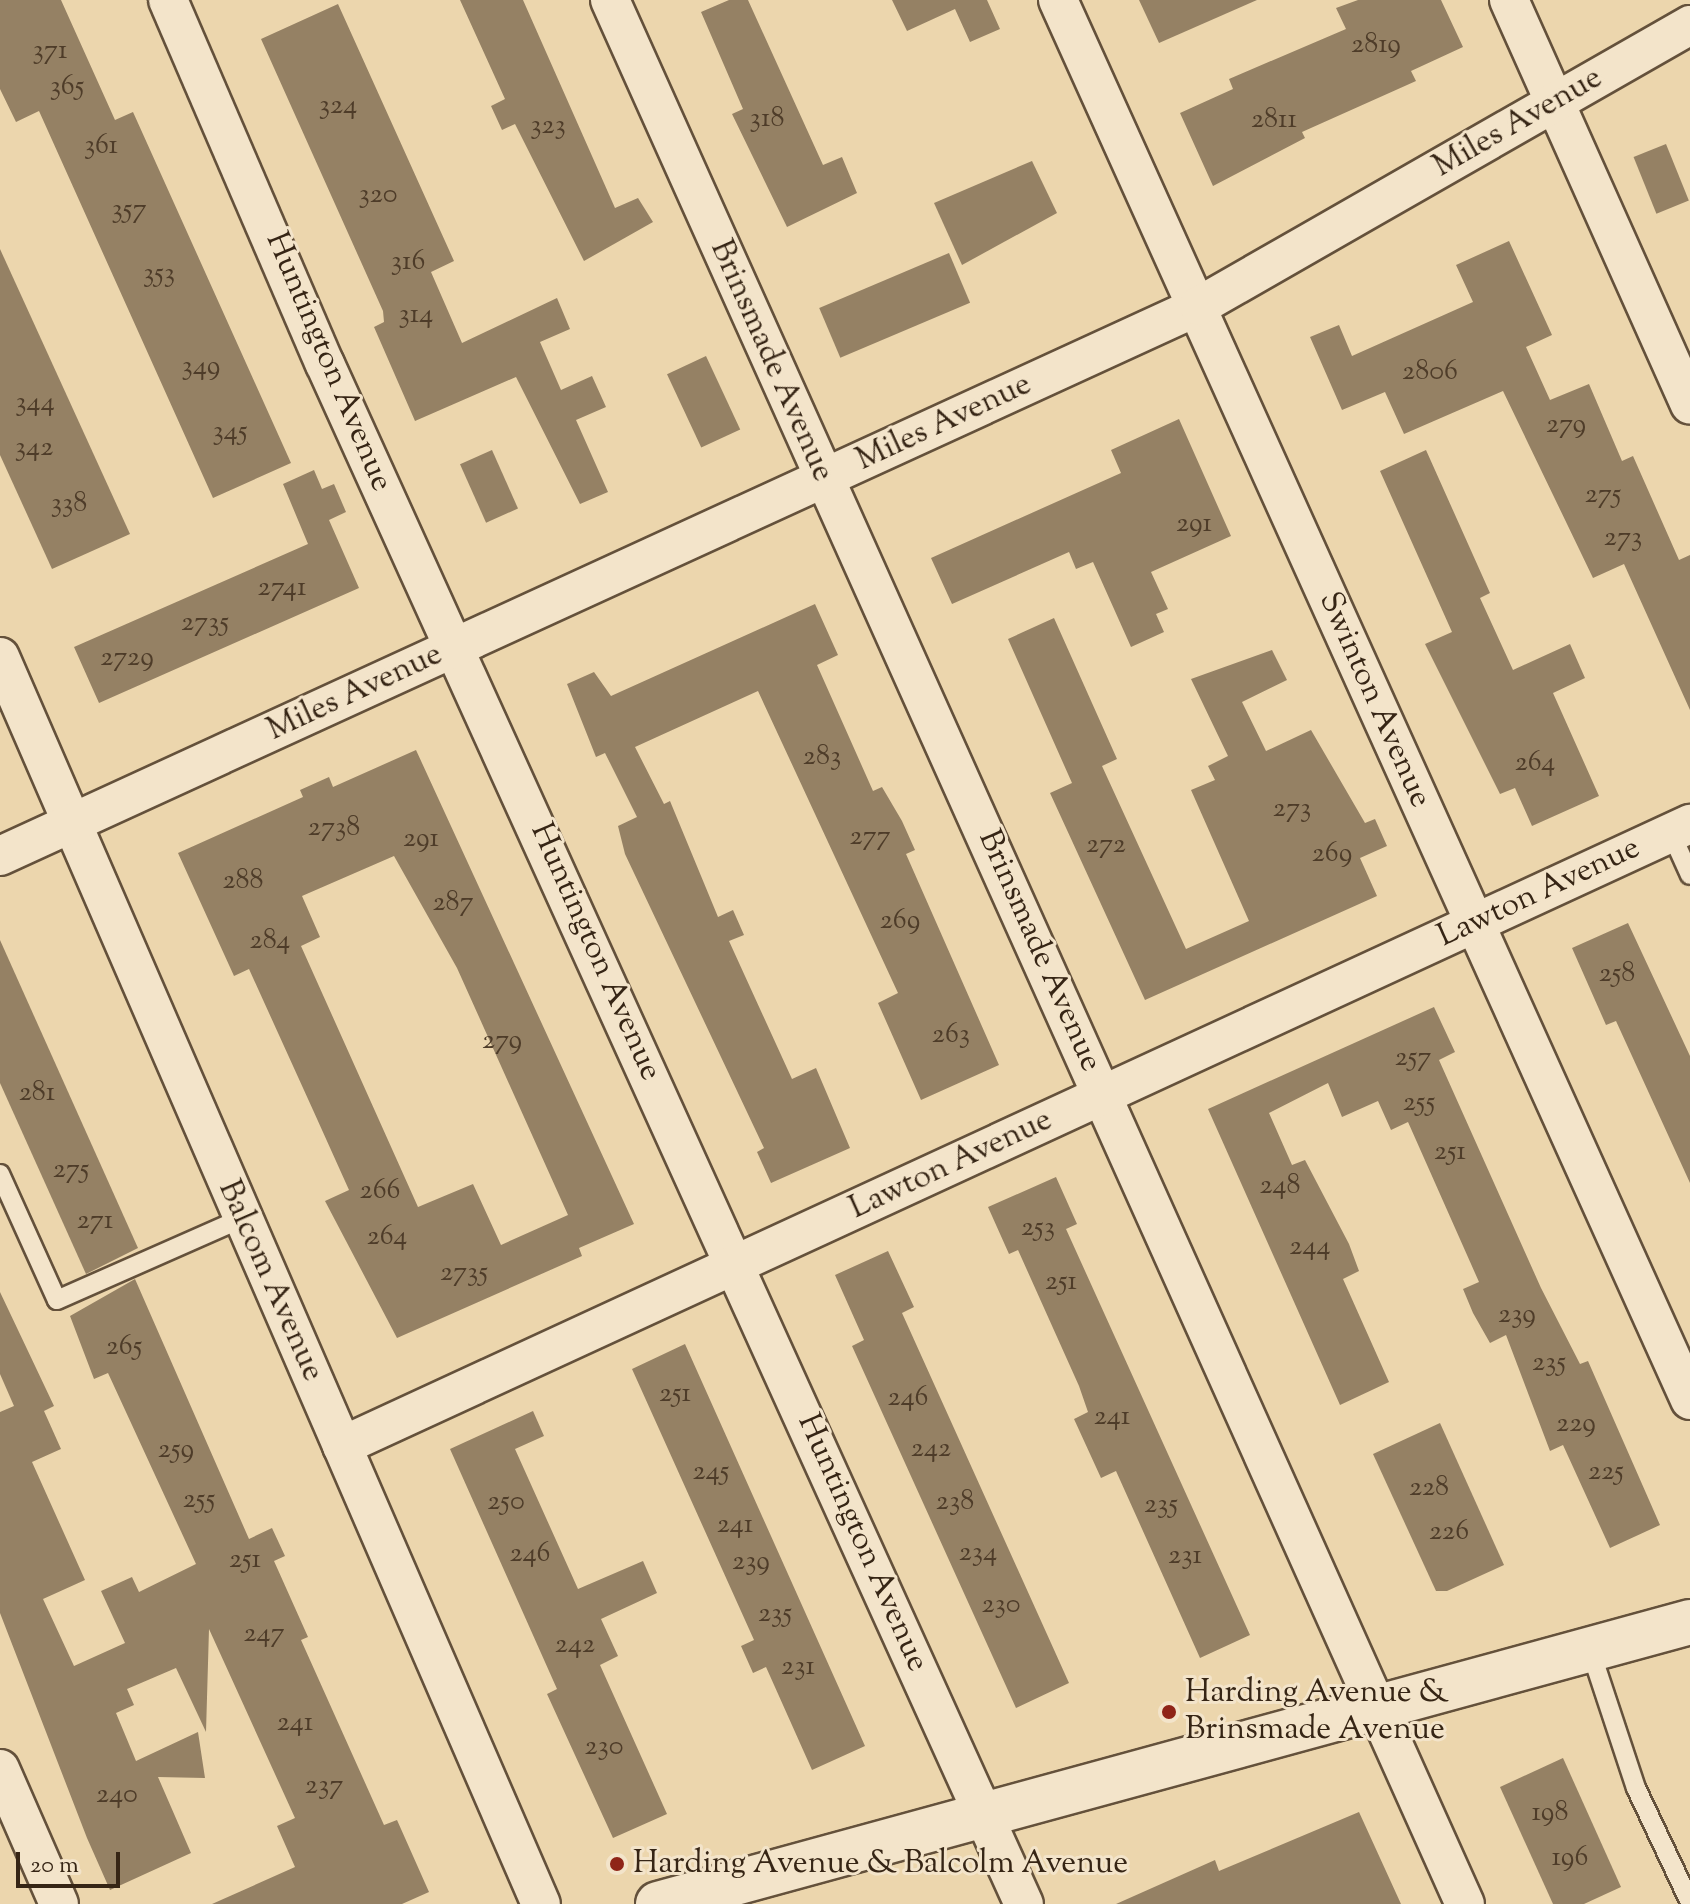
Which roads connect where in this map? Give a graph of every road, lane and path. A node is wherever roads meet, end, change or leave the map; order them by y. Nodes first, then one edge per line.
1 (168, 0) edge
2 (610, 0) edge
3 (1058, 0) edge
4 (1509, 0) edge
5 (1690, 25) edge
6 (1555, 102) junction
7 (1199, 306) junction
8 (1690, 404) edge
9 (824, 478) junction
10 (456, 646) junction
11 (0, 657) edge
12 (71, 822) junction
13 (1680, 828) edge
14 (0, 856) edge
15 (1690, 875) edge
16 (1474, 923) junction
17 (1104, 1095) junction
18 (0, 1174) edge
19 (243, 1218) junction
20 (736, 1263) junction
21 (1690, 1400) edge
22 (342, 1446) junction
23 (1690, 1622) edge
24 (1590, 1649) junction
25 (1380, 1706) junction
26 (0, 1769) edge
27 (983, 1814) junction
28 (1690, 1902) edge
29 (59, 1904) edge
30 (541, 1904) edge
31 (658, 1904) edge
32 (1024, 1904) edge
33 (1465, 1904) edge

1 - 10 street, Huntington Avenue
2 - 9 street, Brinsmade Avenue
3 - 7 street, Swinton Avenue
4 - 6 street
5 - 6 street, Miles Avenue
6 - 7 street, Miles Avenue
6 - 8 street
7 - 9 street, Miles Avenue
7 - 16 street, Swinton Avenue
9 - 10 street, Miles Avenue
9 - 17 street, Brinsmade Avenue
10 - 12 street, Miles Avenue
10 - 20 street, Huntington Avenue
11 - 12 street, Balcom Avenue
12 - 14 street, Miles Avenue
12 - 19 street, Balcom Avenue
13 - 15 lane
13 - 16 street, Lawton Avenue
16 - 17 street, Lawton Avenue
16 - 21 street, Swinton Avenue
17 - 20 street, Lawton Avenue
17 - 25 street, Brinsmade Avenue
18 - 19 lane
19 - 22 street, Balcom Avenue
20 - 22 street, Lawton Avenue
20 - 27 street, Huntington Avenue
22 - 30 street, Balcom Avenue
23 - 24 street
24 - 25 street
24 - 28 lane
25 - 27 street
25 - 33 street, Brinsmade Avenue
26 - 29 street
27 - 31 street
27 - 32 street, Huntington Avenue

